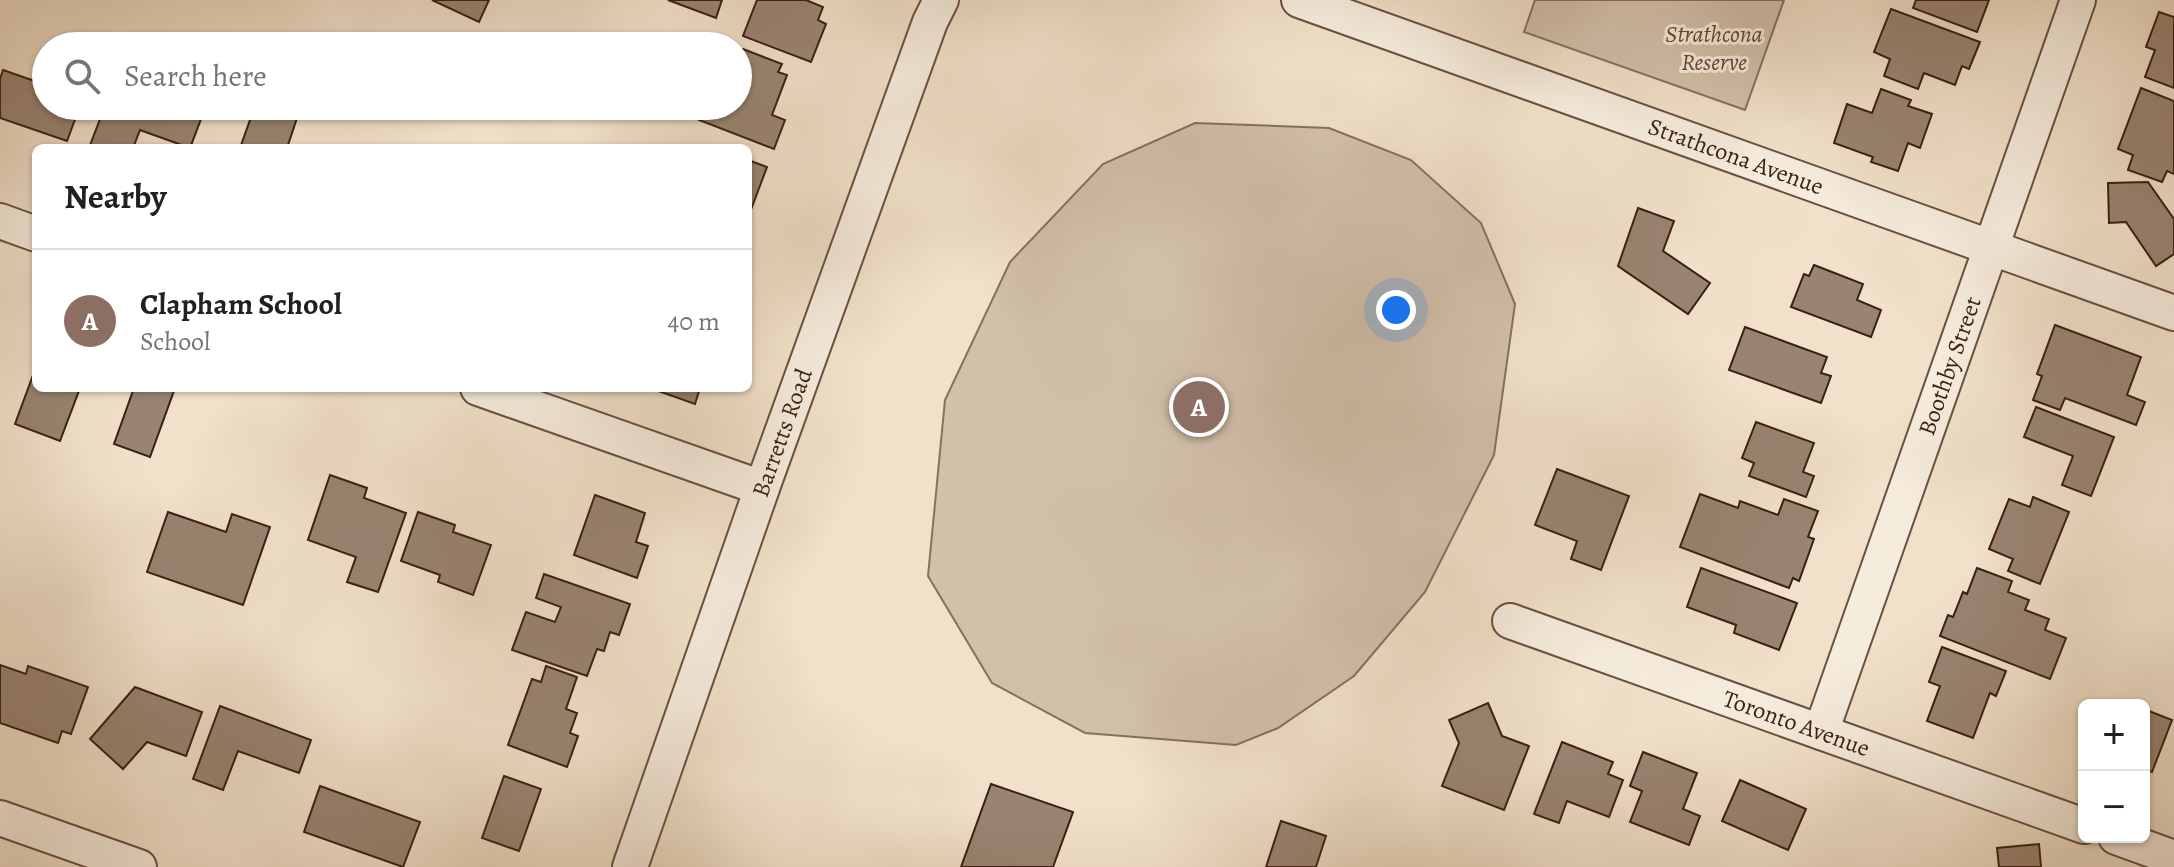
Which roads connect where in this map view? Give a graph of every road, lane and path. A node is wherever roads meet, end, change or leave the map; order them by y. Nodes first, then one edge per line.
1 (941, 0) edge
2 (1299, 0) edge
3 (2078, 0) edge
4 (0, 221) edge
5 (32, 233) edge
6 (1991, 249) junction
7 (2174, 313) edge
8 (489, 392) edge
9 (762, 488) junction
10 (1510, 621) dead end
11 (1821, 732) junction
12 (0, 818) edge
13 (2078, 824) edge
14 (2133, 843) edge
15 (2174, 858) edge
16 (139, 867) edge
17 (630, 867) edge

1 - 9 street, Barretts Road
2 - 6 street, Strathcona Avenue
3 - 6 street, Boothby Street
4 - 5 street
6 - 7 street, Strathcona Avenue
6 - 11 street, Boothby Street
8 - 9 street
9 - 17 street, Barretts Road
10 - 11 street, Toronto Avenue
11 - 13 street, Toronto Avenue
12 - 16 street
14 - 15 street

